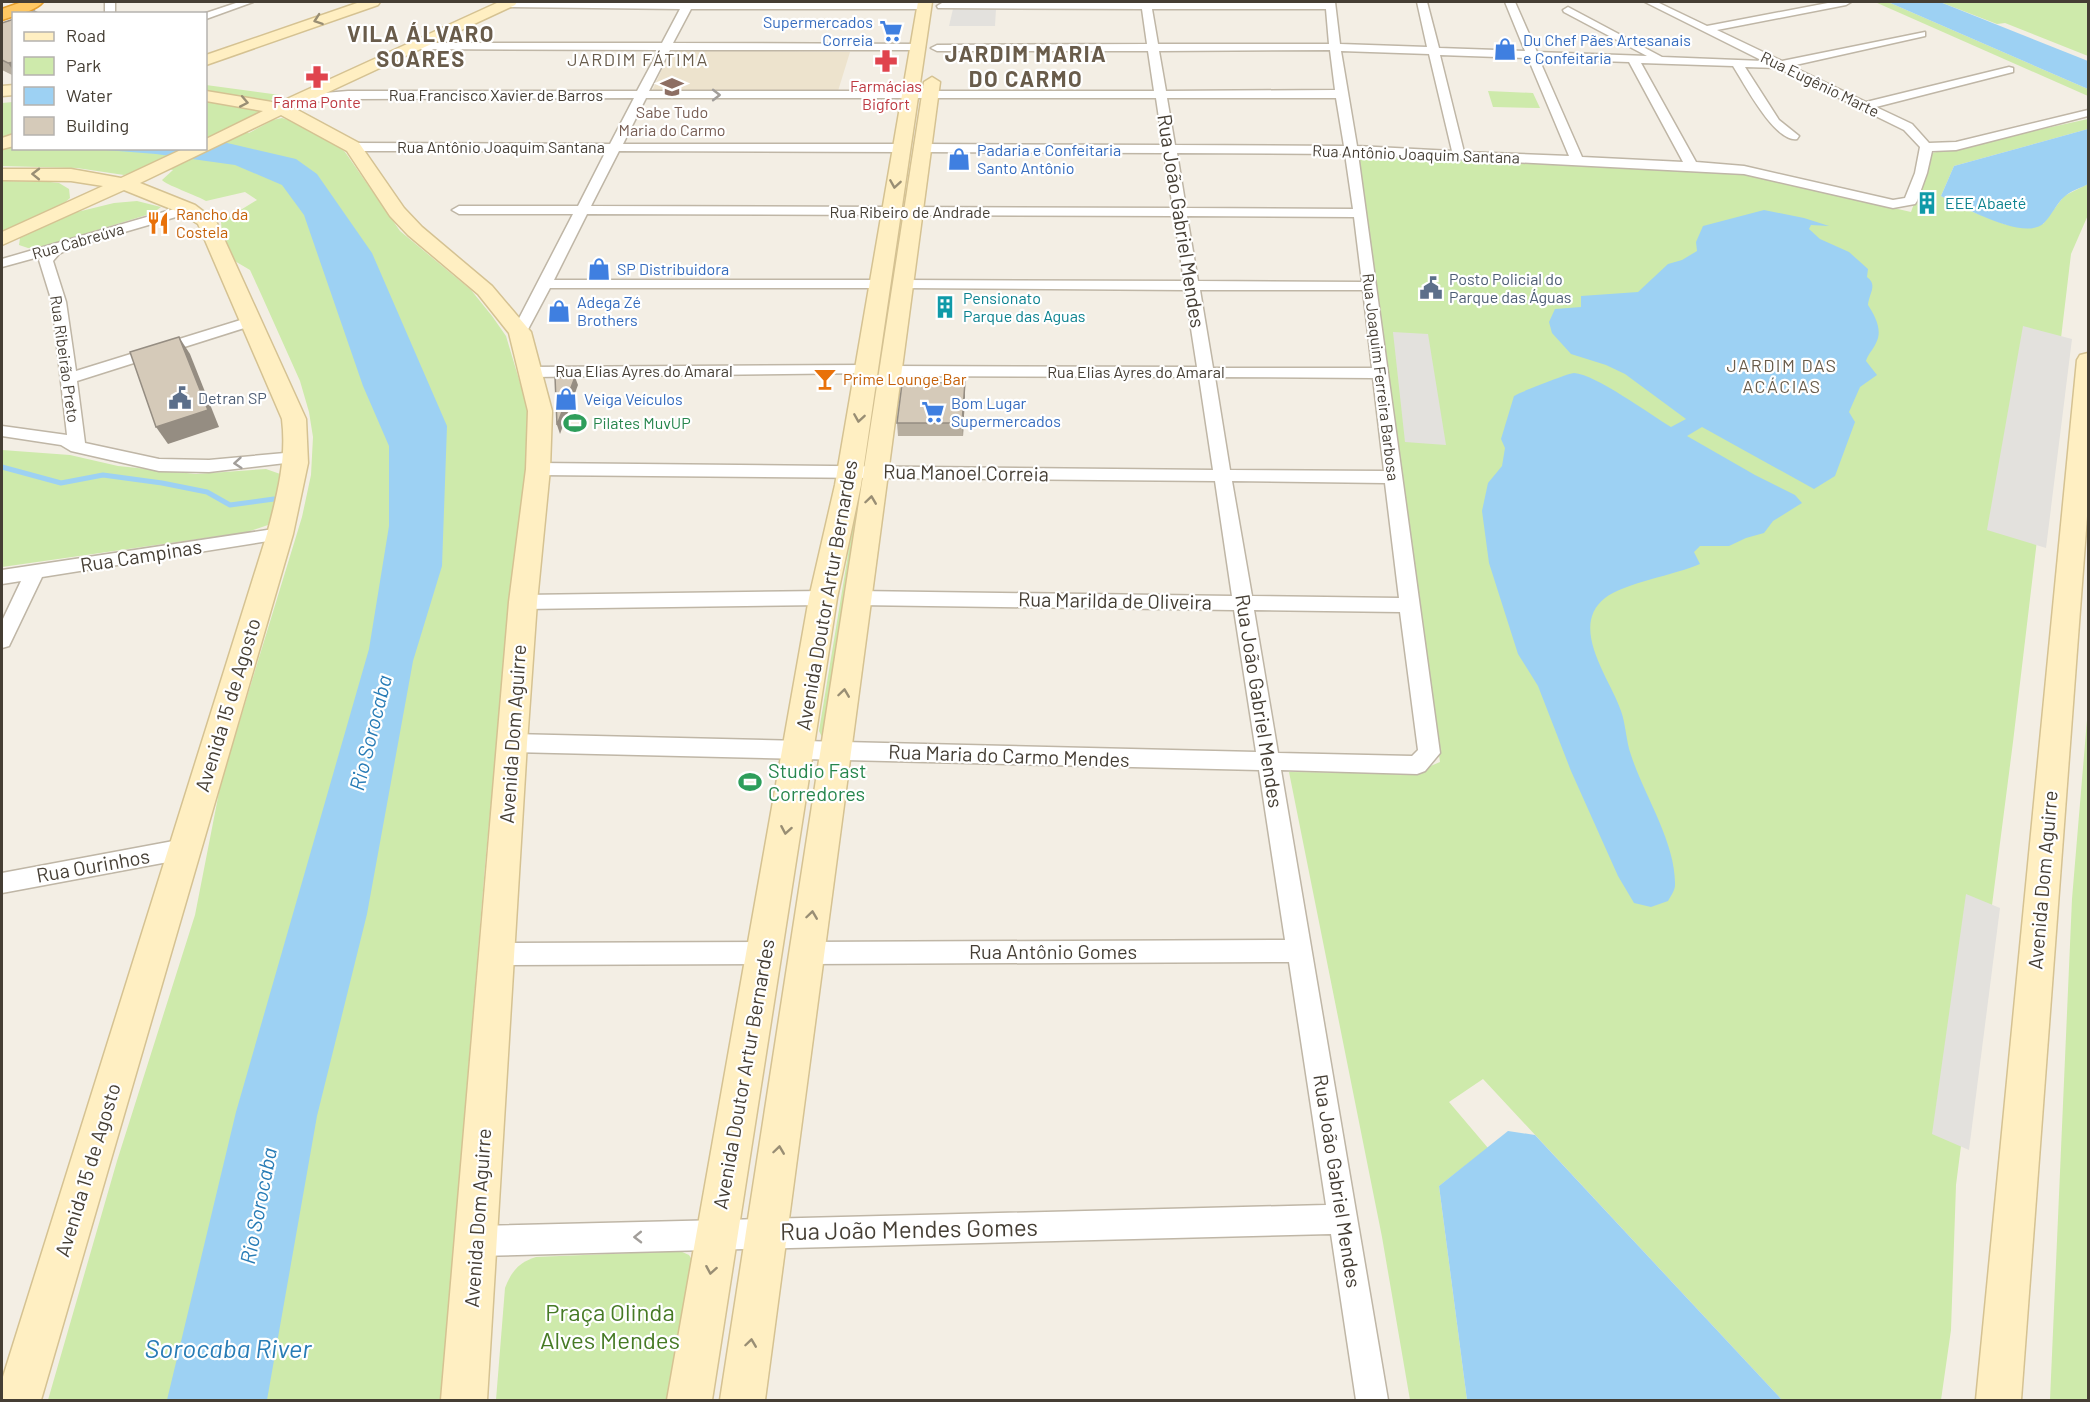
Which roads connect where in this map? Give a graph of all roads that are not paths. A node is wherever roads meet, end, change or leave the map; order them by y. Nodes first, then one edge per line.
1 (35, 2) edge
2 (248, 2) edge
3 (373, 2) edge
4 (1422, 2) edge
5 (1510, 2) edge
6 (1650, 2) edge
7 (1846, 2) edge
8 (506, 3) edge
9 (688, 4) edge
10 (933, 4) edge
11 (1146, 4) edge
12 (1330, 4) edge
13 (1568, 10) dead end
14 (3, 15) edge
15 (207, 16) edge
16 (1707, 29) junction
17 (1922, 34) dead end
18 (413, 46) junction
19 (666, 47) junction
20 (1334, 47) junction
21 (928, 48) junction
22 (1153, 48) junction
23 (1434, 51) junction
24 (1532, 55) junction
25 (208, 57) edge
26 (1633, 59) junction
27 (1663, 60) junction
28 (1737, 64) junction
29 (1781, 65) junction
30 (2009, 70) dead end
31 (207, 83) edge
32 (921, 94) junction
33 (1161, 94) junction
34 (1340, 94) junction
35 (641, 95) junction
36 (207, 96) edge
37 (301, 99) junction
38 (1866, 105) junction
39 (282, 109) junction
40 (2088, 112) edge
41 (1793, 136) dead end
42 (347, 143) junction
43 (207, 146) edge
44 (615, 147) junction
45 (1926, 147) junction
46 (901, 148) junction
47 (924, 148) junction
48 (197, 150) edge
49 (1170, 150) junction
50 (1350, 150) junction
51 (1459, 155) junction
52 (1576, 161) junction
53 (1692, 166) junction
54 (2, 174) edge
55 (71, 176) junction
56 (126, 184) junction
57 (178, 205) junction
58 (459, 210) dead end
59 (582, 210) junction
60 (902, 212) junction
61 (1180, 213) junction
62 (1360, 213) junction
63 (62, 214) junction
64 (68, 244) junction
65 (5, 249) edge
66 (48, 272) junction
67 (545, 284) junction
68 (891, 284) junction
69 (1192, 286) junction
70 (1370, 286) junction
71 (535, 302) junction
72 (502, 310) junction
73 (252, 321) junction
74 (520, 332) junction
75 (2088, 360) edge
76 (878, 370) junction
77 (531, 372) junction
78 (1206, 372) junction
79 (1382, 373) junction
80 (69, 378) junction
81 (2, 430) edge
82 (77, 447) junction
83 (296, 457) junction
84 (538, 469) junction
85 (850, 472) junction
86 (875, 472) junction
87 (1223, 475) junction
88 (1394, 477) junction
89 (280, 534) junction
90 (35, 572) junction
91 (2, 577) edge
92 (824, 597) junction
93 (857, 598) junction
94 (523, 602) junction
95 (1243, 603) junction
96 (1408, 605) junction
97 (2, 641) edge
98 (512, 743) junction
99 (818, 751) junction
100 (1429, 753) joint
101 (1269, 763) junction
102 (184, 849) junction
103 (2, 883) edge
104 (1299, 951) junction
105 (765, 953) junction
106 (807, 953) junction
107 (497, 954) junction
108 (1343, 1219) junction
109 (717, 1234) junction
110 (766, 1234) junction
111 (476, 1241) junction
112 (14, 1397) edge
113 (464, 1401) edge
114 (689, 1401) edge
115 (742, 1401) edge
116 (1372, 1401) edge
117 (1998, 1401) edge

1 - 14 highway
2 - 15 street
3 -> 25 main road
4 - 23 street
5 - 24 street
6 - 16 street, Rua Eugênio Marte
7 - 16 street
8 - 9 street
8 - 18 main road
9 - 10 street
9 - 19 street
10 - 11 street
10 - 21 main road, Avenida Doutor Artur Bernardes
11 - 12 street
11 - 22 street, Rua João Gabriel Mendes
12 - 20 street, Rua Joaquim Ferreira Barbosa
13 - 27 street
16 - 29 street, Rua Eugênio Marte
17 - 29 street
18 - 19 street
18 - 37 main road
19 - 21 street
19 - 35 street
20 - 22 street
20 - 23 street
20 - 34 street, Rua Joaquim Ferreira Barbosa
21 - 22 street
21 - 32 main road, Avenida Doutor Artur Bernardes
22 - 33 street, Rua João Gabriel Mendes
23 - 24 street
23 - 51 street
24 - 26 street
24 - 52 street
26 - 27 street
26 - 53 street
27 - 28 street
28 - 29 street
28 - 41 street
29 - 38 street, Rua Eugênio Marte
30 - 38 street
31 - 37 main road
32 - 33 street, Rua Francisco Xavier de Barros
35 -> 32 street, Rua Francisco Xavier de Barros
32 - 46 main road, Avenida Doutor Artur Bernardes
32 - 47 main road, Avenida Doutor Artur Bernardes
33 - 34 street, Rua Francisco Xavier de Barros
33 - 49 street, Rua João Gabriel Mendes
34 - 50 street, Rua Joaquim Ferreira Barbosa
35 - 37 street, Rua Francisco Xavier de Barros
35 - 44 street
36 -> 39 main road, Avenida Dom Aguirre
37 - 39 main road
37 - 42 main road, Avenida Dom Aguirre
38 - 45 street, Rua Eugênio Marte
39 - 42 main road, Avenida Dom Aguirre
39 - 43 main road
40 - 45 street
42 - 44 street, Rua Antônio Joaquim Santana
42 - 72 main road, Avenida Dom Aguirre
44 - 46 street, Rua Antônio Joaquim Santana
44 - 59 street
45 - 53 street, Rua Antônio Joaquim Santana
46 -> 60 main road, Avenida Doutor Artur Bernardes
47 - 49 street, Rua Antônio Joaquim Santana
47 - 60 main road, Avenida Doutor Artur Bernardes
48 - 56 main road
49 - 50 street, Rua Antônio Joaquim Santana
49 - 61 street, Rua João Gabriel Mendes
50 - 51 street, Rua Antônio Joaquim Santana
50 - 62 street, Rua Joaquim Ferreira Barbosa
51 - 52 street, Rua Antônio Joaquim Santana
52 - 53 street, Rua Antônio Joaquim Santana
55 -> 54 main road, Avenida 15 de Agosto
55 - 56 main road, Avenida 15 de Agosto
55 - 63 main road
56 - 57 main road, Avenida 15 de Agosto
56 - 63 main road
57 - 63 main road
57 - 64 street, Rua Cabreúva
57 - 73 main road, Avenida 15 de Agosto
58 - 59 street, Rua Ribeiro de Andrade
59 - 60 street, Rua Ribeiro de Andrade
59 - 67 street
60 - 61 street, Rua Ribeiro de Andrade
60 - 68 main road, Avenida Doutor Artur Bernardes
61 - 62 street, Rua Ribeiro de Andrade
61 - 69 street, Rua João Gabriel Mendes
62 - 70 street, Rua Joaquim Ferreira Barbosa
63 - 65 main road
64 - 65 street, Rua Cabreúva
64 - 66 street, Rua Ribeirão Preto
65 - 66 street, Rua Ribeirão Preto
66 - 80 street, Rua Ribeirão Preto
67 - 68 street
67 - 71 street
68 - 69 street
68 - 76 main road, Avenida Doutor Artur Bernardes
69 - 70 street
69 - 78 street, Rua João Gabriel Mendes
70 - 79 street, Rua Joaquim Ferreira Barbosa
71 - 72 street
71 - 74 street
72 - 74 main road, Avenida Dom Aguirre
73 - 80 street
73 - 83 main road, Avenida 15 de Agosto
74 - 77 main road, Avenida Dom Aguirre
75 - 117 main road, Avenida Dom Aguirre
76 - 77 street, Rua Elias Ayres do Amaral
76 - 78 street, Rua Elias Ayres do Amaral
76 -> 85 main road, Avenida Doutor Artur Bernardes
76 - 86 main road, Avenida Doutor Artur Bernardes
77 - 84 main road, Avenida Dom Aguirre
78 - 79 street, Rua Elias Ayres do Amaral
78 - 87 street, Rua João Gabriel Mendes
79 - 88 street, Rua Joaquim Ferreira Barbosa
80 - 82 street, Rua Ribeirão Preto
81 - 82 street
83 -> 82 street
83 - 89 main road, Avenida 15 de Agosto
84 - 85 street, Rua Manoel Correia
84 - 94 main road, Avenida Dom Aguirre
85 - 86 street, Rua Manoel Correia
85 - 92 main road, Avenida Doutor Artur Bernardes
86 - 87 street, Rua Manoel Correia
93 -> 86 main road, Avenida Doutor Artur Bernardes
87 - 88 street, Rua Manoel Correia
87 - 95 street, Rua João Gabriel Mendes
88 - 96 street, Rua Joaquim Ferreira Barbosa
89 - 90 street, Rua Campinas
89 - 102 main road, Avenida 15 de Agosto
90 - 91 street, Rua Campinas
90 - 97 street
92 - 94 street
92 - 99 main road, Avenida Doutor Artur Bernardes
93 - 95 street, Rua Marilda de Oliveira
99 -> 93 main road, Avenida Doutor Artur Bernardes
94 - 98 main road, Avenida Dom Aguirre
95 - 96 street, Rua Marilda de Oliveira
95 - 101 street, Rua João Gabriel Mendes
96 - 100 street, Rua Joaquim Ferreira Barbosa
98 - 99 street, Rua Maria do Carmo Mendes
98 - 107 main road, Avenida Dom Aguirre
99 - 101 street, Rua Maria do Carmo Mendes
99 -> 105 main road, Avenida Doutor Artur Bernardes
106 -> 99 main road, Avenida Doutor Artur Bernardes
100 - 101 street, Rua Maria do Carmo Mendes
101 - 104 street, Rua João Gabriel Mendes
102 - 103 street, Rua Ourinhos
102 - 112 main road, Avenida 15 de Agosto
104 - 106 street, Rua Antônio Gomes
104 - 108 street, Rua João Gabriel Mendes
105 - 107 street
105 - 109 main road, Avenida Doutor Artur Bernardes
110 -> 106 main road, Avenida Doutor Artur Bernardes
107 - 111 main road, Avenida Dom Aguirre
108 - 110 street, Rua João Mendes Gomes
108 - 116 street, Rua João Gabriel Mendes
109 - 110 street, Rua João Mendes Gomes
109 -> 111 street, Rua João Mendes Gomes
109 -> 114 main road, Avenida Doutor Artur Bernardes
115 -> 110 main road, Avenida Doutor Artur Bernardes
111 - 113 main road, Avenida Dom Aguirre

